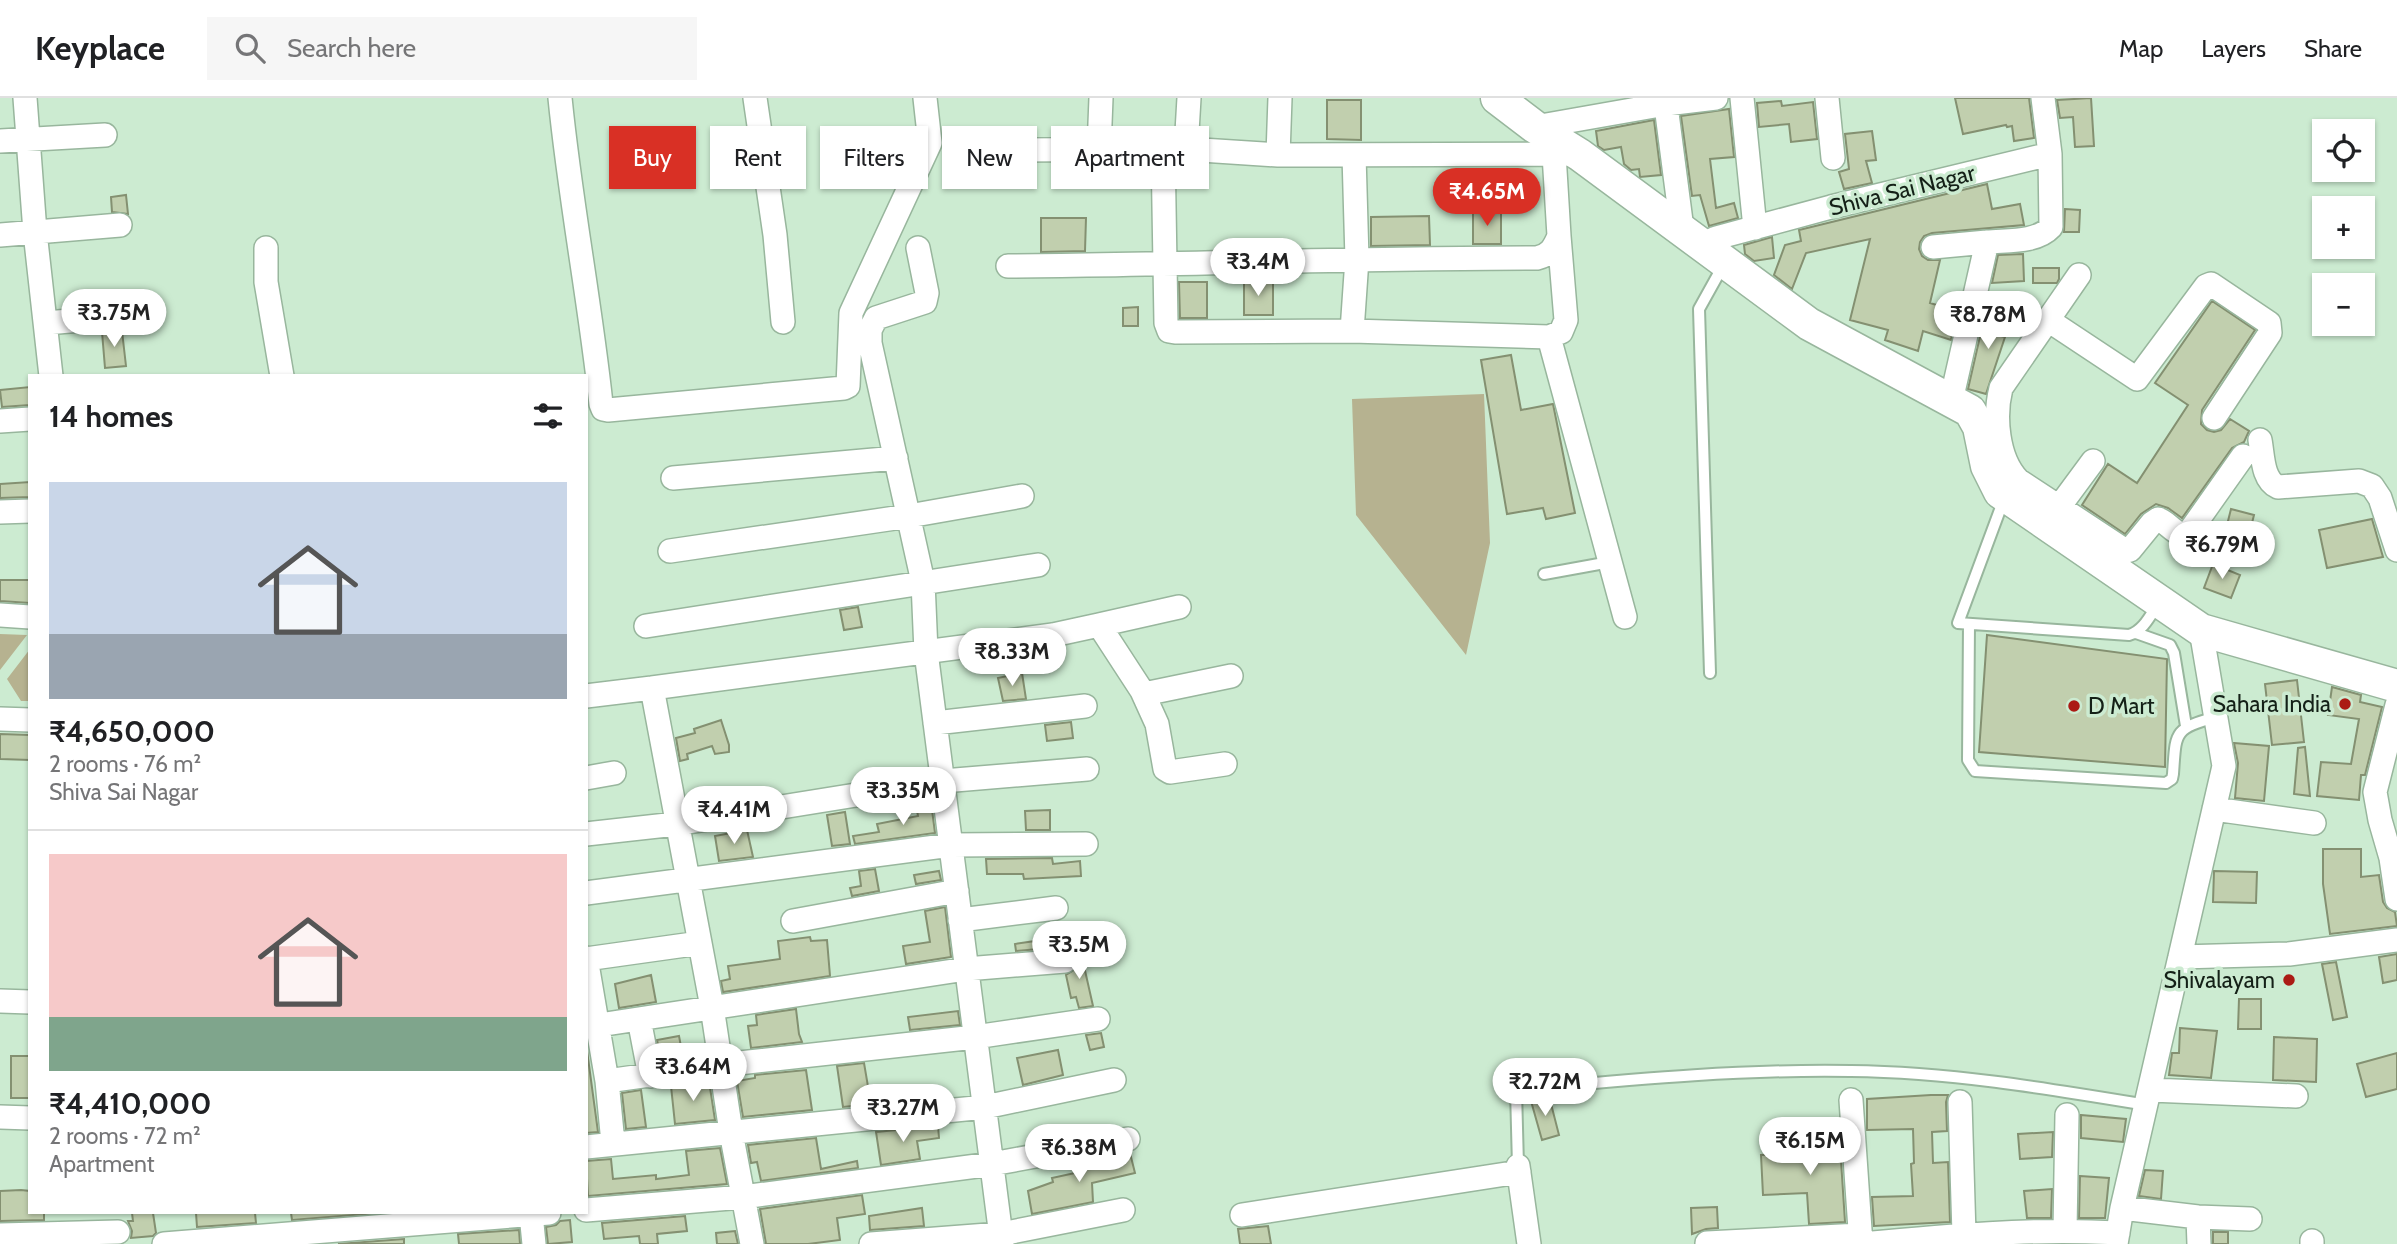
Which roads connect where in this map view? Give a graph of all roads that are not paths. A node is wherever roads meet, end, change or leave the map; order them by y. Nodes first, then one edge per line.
1 (24, 98) edge
2 (560, 98) edge
3 (755, 98) edge
4 (925, 98) edge
5 (1101, 98) edge
6 (1189, 98) edge
7 (1280, 98) edge
8 (1497, 98) edge
9 (1716, 98) edge
10 (1742, 98) edge
11 (1827, 98) edge
12 (2043, 98) edge
13 (1666, 101) edge
14 (1527, 114) edge
15 (1100, 126) edge
16 (1187, 126) edge
17 (105, 135) dead end
18 (28, 139) junction
19 (0, 141) edge
20 (1209, 150) edge
21 (2050, 154) junction
22 (1278, 155) junction
23 (1354, 155) junction
24 (1567, 155) junction
25 (1833, 158) dead end
26 (1163, 189) edge
27 (120, 225) dead end
28 (1755, 228) junction
29 (35, 232) junction
30 (0, 235) edge
31 (1559, 236) junction
32 (1987, 242) junction
33 (1704, 245) junction
34 (918, 247) dead end
35 (1933, 247) dead end
36 (266, 248) dead end
37 (1357, 258) junction
38 (1164, 265) junction
39 (1008, 267) dead end
40 (2079, 275) dead end
41 (129, 316) dead end
42 (2048, 320) junction
43 (783, 322) dead end
44 (46, 323) junction
45 (1352, 331) junction
46 (1549, 337) junction
47 (51, 374) edge
48 (282, 374) edge
49 (1951, 401) junction
50 (2214, 418) dead end
51 (28, 419) edge
52 (0, 421) edge
53 (896, 458) junction
54 (2093, 461) dead end
55 (673, 478) dead end
56 (1022, 496) dead end
57 (2005, 496) junction
58 (28, 511) edge
59 (0, 512) edge
60 (2054, 514) junction
61 (909, 516) junction
62 (2397, 550) edge
63 (670, 551) dead end
64 (1610, 562) junction
65 (1038, 565) dead end
66 (1544, 574) dead end
67 (923, 582) junction
68 (2160, 602) junction
69 (1179, 607) dead end
70 (0, 615) edge
71 (28, 617) edge
72 (1625, 617) dead end
73 (1969, 624) junction
74 (1097, 625) junction
75 (646, 626) dead end
76 (2201, 630) junction
77 (2136, 633) junction
78 (926, 652) junction
79 (1710, 673) dead end
80 (1231, 676) dead end
81 (2397, 686) edge
82 (652, 688) junction
83 (1144, 694) junction
84 (588, 696) edge
85 (2397, 705) edge
86 (1085, 706) dead end
87 (2216, 717) junction
88 (0, 719) edge
89 (28, 720) edge
90 (935, 723) junction
91 (2186, 726) junction
92 (1225, 764) dead end
93 (1087, 769) dead end
94 (614, 774) dead end
95 (588, 778) edge
96 (943, 781) junction
97 (2214, 809) junction
98 (2315, 823) dead end
99 (676, 824) junction
100 (588, 834) edge
101 (1086, 844) dead end
102 (951, 845) junction
103 (688, 879) junction
104 (957, 891) junction
105 (588, 893) edge
106 (2397, 899) edge
107 (1056, 908) dead end
108 (960, 920) junction
109 (793, 921) dead end
110 (2397, 940) edge
111 (700, 943) junction
112 (2180, 957) junction
113 (588, 959) edge
114 (1065, 961) dead end
115 (966, 969) junction
116 (588, 981) edge
117 (0, 1002) edge
118 (28, 1002) edge
119 (712, 1007) junction
120 (639, 1019) junction
121 (1098, 1019) dead end
122 (592, 1025) edge
123 (975, 1037) junction
124 (721, 1065) junction
125 (650, 1076) junction
126 (1114, 1080) dead end
127 (607, 1081) junction
128 (2297, 1096) dead end
129 (2149, 1097) junction
130 (1851, 1100) dead end
131 (1960, 1102) dead end
132 (985, 1107) junction
133 (2067, 1115) dead end
134 (0, 1117) edge
135 (28, 1118) edge
136 (731, 1132) junction
137 (1128, 1139) dead end
138 (612, 1143) junction
139 (588, 1146) edge
140 (992, 1164) junction
141 (1518, 1169) junction
142 (743, 1197) junction
143 (2122, 1208) junction
144 (588, 1210) edge
145 (1123, 1210) dead end
146 (530, 1214) edge
147 (543, 1214) edge
148 (1242, 1215) dead end
149 (2198, 1217) junction
150 (2250, 1219) dead end
151 (337, 1229) edge
152 (119, 1230) edge
153 (2065, 1230) junction
154 (0, 1235) edge
155 (1964, 1235) junction
156 (1002, 1239) edge
157 (2117, 1239) edge
158 (1861, 1241) edge
159 (1707, 1243) edge
160 (164, 1244) edge
161 (534, 1244) edge
162 (752, 1244) edge
163 (871, 1244) edge
164 (1529, 1244) edge
165 (2199, 1244) edge

1 - 18 street
2 - 4 street
3 - 43 street
5 - 15 street
6 - 16 street
7 - 22 street
8 - 14 street
9 - 13 street
10 - 28 street
11 - 25 street
12 - 21 street
13 - 14 street
13 - 33 street
14 - 24 street
17 - 18 street
18 - 19 street
18 - 29 street
20 - 22 street
21 - 28 street, Shiva Sai Nagar
21 - 32 street
22 - 23 street
23 - 24 street
23 - 37 street
24 - 31 street
24 - 33 street
26 - 38 street
27 - 29 street
28 - 33 street, Shiva Sai Nagar
29 - 30 street
29 - 44 street
31 - 37 street
31 - 46 street
32 - 35 street
32 - 49 street
33 - 49 street
33 - 79 lane
34 - 53 street
36 - 48 street
37 - 38 street
37 - 45 street
38 - 39 street
38 - 45 street
40 - 42 street
41 - 44 street
42 - 50 street
42 - 60 street
44 - 47 street
45 - 46 street
46 - 64 street
49 - 57 street
51 - 52 street
53 - 55 street
53 - 61 street
54 - 60 street
56 - 61 street
57 - 60 street
57 - 73 lane
58 - 59 street
60 - 62 street
60 - 68 street
61 - 63 street
61 - 67 street
64 - 66 lane
64 - 72 street
65 - 67 street
67 - 75 street
67 - 78 street
68 - 76 street
68 - 77 lane
69 - 74 street
70 - 71 street
73 - 77 lane
73 - 91 lane
74 - 78 street
74 - 83 street
76 - 81 street
76 - 87 street
77 - 91 lane
78 - 82 street
78 - 90 street
80 - 83 street
82 - 84 street
82 - 99 street
83 - 92 street
85 - 106 street
86 - 90 street
87 - 91 lane
87 - 97 street
88 - 89 street
90 - 96 street
93 - 96 street
94 - 95 street
96 - 99 street
96 - 102 street
97 - 98 street
97 - 112 street
99 - 100 street
99 - 103 street
101 - 102 street
102 - 103 street
102 - 104 street
103 - 105 street
103 - 111 street
104 - 108 street
104 - 109 street
107 - 108 street
108 - 115 street
110 - 112 street
111 - 113 street
111 - 119 street
112 - 129 street
114 - 115 street
115 - 119 street
115 - 123 street
116 - 122 street
117 - 118 street
119 - 120 street
119 - 124 street
120 - 122 street
120 - 125 street
121 - 123 street
122 - 127 street
123 - 124 street
123 - 132 street
124 - 125 street
124 - 136 street
125 - 127 street
126 - 132 street
127 - 138 street
128 - 129 street
129 - 141 lane
129 - 143 street
130 - 158 street
131 - 155 street
132 - 136 street
132 - 140 street
133 - 153 street
134 - 135 street
136 - 138 street
136 - 142 street
137 - 140 street
138 - 139 street
140 - 142 street
140 - 156 street
141 - 148 street
141 - 164 street
142 - 144 street
142 - 162 street
143 - 149 street
143 - 157 street
145 - 156 street
146 - 151 street
147 - 161 street
149 - 150 street
149 - 165 street
151 - 160 street
152 - 154 street
153 - 155 street
153 - 157 street
155 - 158 street
156 - 163 street
158 - 159 street

